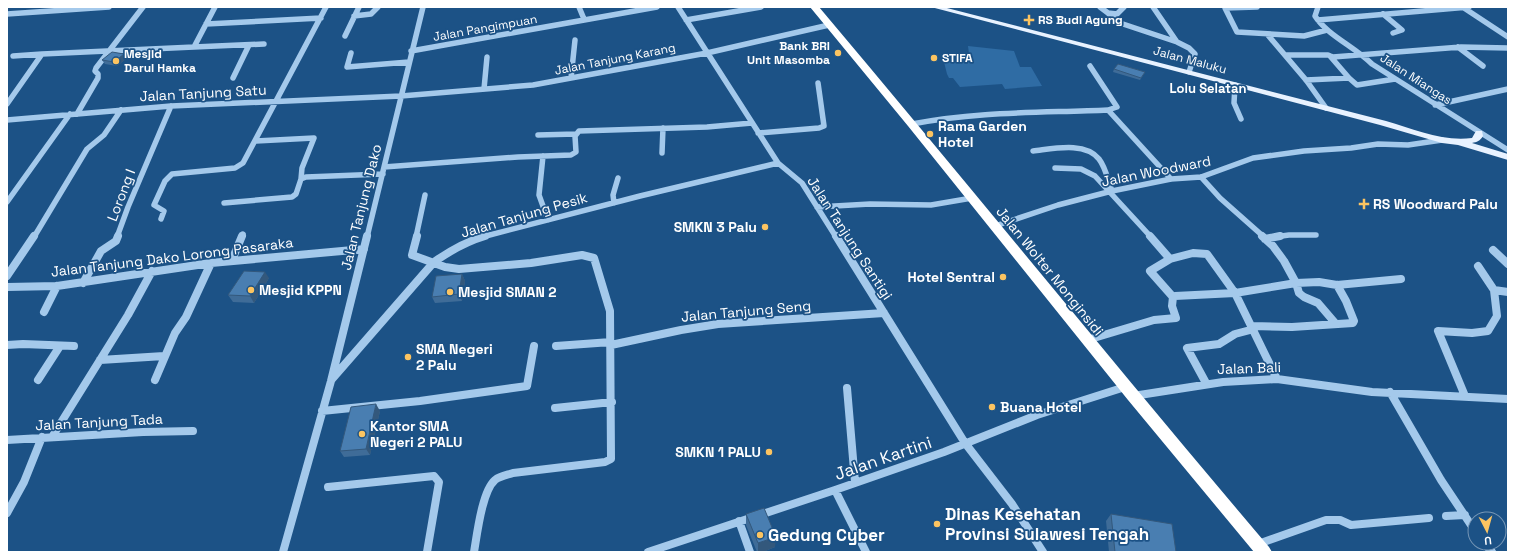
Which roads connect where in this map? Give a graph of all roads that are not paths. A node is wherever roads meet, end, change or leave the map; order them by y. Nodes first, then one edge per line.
1 (109, 7) edge
2 (144, 7) edge
3 (215, 7) edge
4 (326, 7) edge
5 (359, 7) edge
6 (378, 7) edge
7 (423, 7) edge
8 (579, 7) edge
9 (657, 7) edge
10 (678, 7) edge
11 (761, 7) edge
12 (814, 7) edge
13 (935, 7) edge
14 (1100, 7) edge
15 (1124, 7) edge
16 (1153, 7) edge
17 (1257, 7) edge
18 (1318, 7) edge
19 (1466, 7) edge
20 (1225, 8) edge
21 (44, 9) edge
22 (1424, 9) edge
23 (1108, 13) junction
24 (7, 14) edge
25 (1117, 14) junction
26 (1383, 14) junction
27 (354, 16) junction
28 (320, 18) junction
29 (584, 19) junction
30 (686, 20) junction
31 (1114, 20) junction
32 (1318, 20) junction
33 (206, 24) junction
34 (829, 26) junction
35 (1327, 30) junction
36 (1393, 32) dead end
37 (1267, 34) junction
38 (346, 36) dead end
39 (1508, 37) edge
40 (574, 40) dead end
41 (1177, 42) junction
42 (264, 44) dead end
43 (249, 45) junction
44 (194, 47) junction
45 (1458, 47) junction
46 (1508, 48) edge
47 (109, 50) junction
48 (411, 51) junction
49 (351, 53) dead end
50 (707, 53) junction
51 (42, 54) junction
52 (1362, 54) junction
53 (1285, 55) junction
54 (14, 56) dead end
55 (1330, 56) junction
56 (487, 57) dead end
57 (409, 62) junction
58 (1090, 66) dead end
59 (1483, 66) dead end
60 (1189, 72) junction
61 (233, 78) dead end
62 (571, 78) junction
63 (1349, 78) junction
64 (1394, 79) junction
65 (1306, 80) junction
66 (818, 83) dead end
67 (1235, 84) junction
68 (484, 89) junction
69 (1508, 89) edge
70 (401, 96) junction
71 (276, 100) junction
72 (7, 104) edge
73 (1435, 105) junction
74 (171, 106) junction
75 (1326, 108) junction
76 (121, 110) junction
77 (1108, 110) junction
78 (70, 114) junction
79 (77, 114) junction
80 (1241, 119) dead end
81 (8, 122) edge
82 (752, 123) junction
83 (912, 124) junction
84 (663, 128) junction
85 (758, 133) junction
86 (1479, 133) junction
87 (576, 134) junction
88 (538, 135) dead end
89 (1442, 140) junction
90 (256, 141) junction
91 (1459, 142) junction
92 (1508, 150) edge
93 (1033, 152) dead end
94 (662, 153) dead end
95 (543, 156) junction
96 (1508, 157) edge
97 (778, 162) junction
98 (1055, 168) dead end
99 (384, 171) junction
100 (1201, 177) junction
101 (618, 178) dead end
102 (301, 179) junction
103 (1171, 180) junction
104 (1111, 191) junction
105 (425, 195) dead end
106 (972, 198) junction
107 (7, 202) edge
108 (224, 203) dead end
109 (614, 203) junction
110 (817, 207) junction
111 (161, 219) dead end
112 (548, 220) junction
113 (995, 226) junction
114 (243, 234) dead end
115 (1316, 235) dead end
116 (1265, 239) junction
117 (364, 249) junction
118 (1493, 250) dead end
119 (1170, 259) junction
120 (232, 260) junction
121 (434, 262) junction
122 (211, 263) junction
123 (1508, 264) edge
124 (1478, 266) dead end
125 (152, 271) junction
126 (7, 276) edge
127 (1401, 279) dead end
128 (83, 283) junction
129 (1296, 283) junction
130 (1337, 285) junction
131 (57, 286) junction
132 (7, 287) edge
133 (1494, 290) junction
134 (1508, 292) edge
135 (1235, 293) junction
136 (1174, 297) junction
137 (44, 312) dead end
138 (884, 313) junction
139 (1336, 324) junction
140 (1253, 327) junction
141 (1087, 340) junction
142 (611, 344) junction
143 (7, 345) edge
144 (60, 346) junction
145 (74, 346) dead end
146 (534, 346) dead end
147 (556, 346) dead end
148 (164, 356) junction
149 (100, 360) junction
150 (1277, 379) junction
151 (38, 380) dead end
152 (155, 380) dead end
153 (331, 380) junction
154 (1206, 384) junction
155 (1125, 387) junction
156 (848, 388) dead end
157 (1390, 392) junction
158 (1133, 396) junction
159 (1465, 396) junction
160 (1508, 399) edge
161 (612, 402) junction
162 (555, 408) dead end
163 (322, 411) junction
164 (193, 431) dead end
165 (42, 437) junction
166 (52, 437) junction
167 (7, 440) edge
168 (965, 443) junction
169 (855, 482) junction
170 (328, 487) dead end
171 (836, 490) junction
172 (7, 512) edge
173 (1465, 515) junction
174 (1446, 516) dead end
175 (1429, 518) dead end
176 (1467, 518) edge
177 (739, 521) junction
178 (1261, 548) edge
179 (283, 552) edge
180 (427, 552) edge
181 (474, 552) edge
182 (648, 552) edge
183 (750, 552) edge
184 (866, 552) edge
185 (1043, 552) edge

1 - 21 street
2 - 47 street
3 - 33 street
4 - 28 street
5 - 27 street
6 - 27 street
7 - 48 street, Jalan Tanjung Dako
8 - 29 street
9 - 29 street, Jalan Pangimpuan
10 - 30 street
11 - 30 street
12 - 34 highway, Jalan Wolter Monginsidi
13 - 60 main road, Jalan Maluku
14 - 23 street
15 - 25 street
16 - 41 street
17 - 20 street
18 - 32 street
19 - 22 street
19 - 39 street
20 - 37 street
21 - 24 street
22 - 26 street
23 - 25 street
23 - 31 street
25 - 31 street
26 - 32 street
26 - 36 street
27 - 38 street
28 - 33 street
28 - 71 street
29 - 48 street, Jalan Pangimpuan
30 - 50 street
31 - 41 street
32 - 35 street, Jalan Miangas
33 - 44 street
34 - 50 street, Jalan Tanjung Karang
34 - 83 highway, Jalan Wolter Monginsidi
35 - 37 street
35 - 52 street, Jalan Miangas
37 - 53 street
40 - 62 street
41 - 60 street
42 - 43 street
43 - 44 street
43 - 61 street
44 - 47 street
45 - 46 street
45 - 52 street
45 - 59 street
47 - 51 street
47 - 79 street
48 - 57 street, Jalan Tanjung Dako
49 - 57 street
50 - 62 street, Jalan Tanjung Karang
50 - 82 street, Jalan Tanjung Santigi
51 - 54 street
51 - 72 street
52 - 55 street
52 - 64 street, Jalan Miangas
53 - 55 street
53 - 65 street
55 - 63 street
56 - 68 street
57 - 70 street, Jalan Tanjung Dako
58 - 77 street
60 - 67 main road, Jalan Maluku
62 - 68 street, Jalan Tanjung Karang
63 - 64 street
63 - 65 street
64 - 73 street, Jalan Miangas
65 - 75 street
66 - 85 street
67 - 75 main road, Jalan Maluku
67 - 80 street
68 - 70 street, Jalan Tanjung Karang
69 - 73 street
70 - 71 street, Jalan Tanjung Satu
70 - 99 street, Jalan Tanjung Dako
71 - 74 street, Jalan Tanjung Satu
71 - 90 street
73 - 86 street, Jalan Miangas
74 - 76 street, Jalan Tanjung Satu
74 - 128 street, Lorong I
75 - 89 main road, Jalan Maluku
76 - 79 street, Jalan Tanjung Satu
76 - 126 street
77 - 83 street
77 - 103 street
78 - 79 street, Jalan Tanjung Satu
78 - 81 street, Jalan Tanjung Satu
78 - 107 street
82 - 84 street
82 - 85 street, Jalan Tanjung Santigi
83 - 106 highway, Jalan Wolter Monginsidi
84 - 87 street
84 - 94 street
85 - 97 street, Jalan Tanjung Santigi
86 - 91 main road
86 - 92 street, Jalan Miangas
87 - 88 street
87 - 95 street
89 - 91 main road, Jalan Maluku
89 - 100 street, Jalan Woodward
90 - 102 street
90 - 111 street
91 - 96 main road, Jalan Maluku
93 - 104 street
95 - 99 street
95 - 112 street
97 - 109 street, Jalan Tanjung Pesik
97 - 110 street, Jalan Tanjung Santigi
98 - 104 street
99 - 102 street
99 - 117 street, Jalan Tanjung Dako
100 - 103 street, Jalan Woodward
100 - 116 street
101 - 109 street
102 - 108 street
103 - 104 street, Jalan Woodward
104 - 113 street, Jalan Woodward
104 - 119 street
105 - 121 street
106 - 110 street
106 - 113 highway, Jalan Wolter Monginsidi
109 - 112 street, Jalan Tanjung Pesik
110 - 138 street, Jalan Tanjung Santigi
112 - 121 street, Jalan Tanjung Pesik
113 - 141 highway, Jalan Wolter Monginsidi
114 - 120 street
115 - 116 street
116 - 129 street
117 - 120 street, Jalan Tanjung Dako Lorong Pasaraka
117 - 153 street, Jalan Tanjung Dako
118 - 123 street
119 - 135 street
119 - 136 street
120 - 122 street, Jalan Tanjung Dako Lorong Pasaraka
121 - 142 street
121 - 153 street, Jalan Tanjung Pesik
122 - 125 street, Jalan Tanjung Dako Lorong Pasaraka
122 - 148 street
124 - 133 street
125 - 128 street, Jalan Tanjung Dako Lorong Pasaraka
125 - 149 street
127 - 130 street
128 - 131 street, Jalan Tanjung Dako Lorong Pasaraka
129 - 130 street
129 - 135 street
129 - 139 street
130 - 139 street
131 - 132 street, Jalan Tanjung Dako Lorong Pasaraka
131 - 137 street
133 - 134 street
133 - 159 street
135 - 136 street
135 - 140 street
136 - 141 street
138 - 142 street, Jalan Tanjung Seng
138 - 168 street, Jalan Tanjung Santigi
139 - 140 street
140 - 150 street
140 - 154 street
141 - 155 highway, Jalan Wolter Monginsidi
142 - 147 street, Jalan Tanjung Seng
142 - 161 street
143 - 144 street
144 - 145 street
144 - 151 street
146 - 163 street
148 - 149 street
148 - 152 street
149 - 166 street
150 - 154 street, Jalan Bali
150 - 157 street, Jalan Bali
153 - 163 street, Jalan Tanjung Dako
154 - 158 street, Jalan Bali
155 - 158 highway, Jalan Wolter Monginsidi
155 - 168 street, Jalan Kartini
156 - 169 street
157 - 159 street, Jalan Bali
157 - 173 street
158 - 178 highway, Jalan Wolter Monginsidi
159 - 160 street, Jalan Bali
161 - 162 street
161 - 181 street
163 - 179 street, Jalan Tanjung Dako
164 - 166 street, Jalan Tanjung Tada
165 - 166 street, Jalan Tanjung Tada
165 - 167 street, Jalan Tanjung Tada
165 - 172 street
168 - 169 street, Jalan Kartini
168 - 185 street, Jalan Tanjung Santigi
169 - 171 street, Jalan Kartini
170 - 180 street
171 - 177 street, Jalan Kartini
171 - 184 street
173 - 174 street
173 - 176 street
175 - 178 street
177 - 182 street, Jalan Kartini
177 - 183 street

